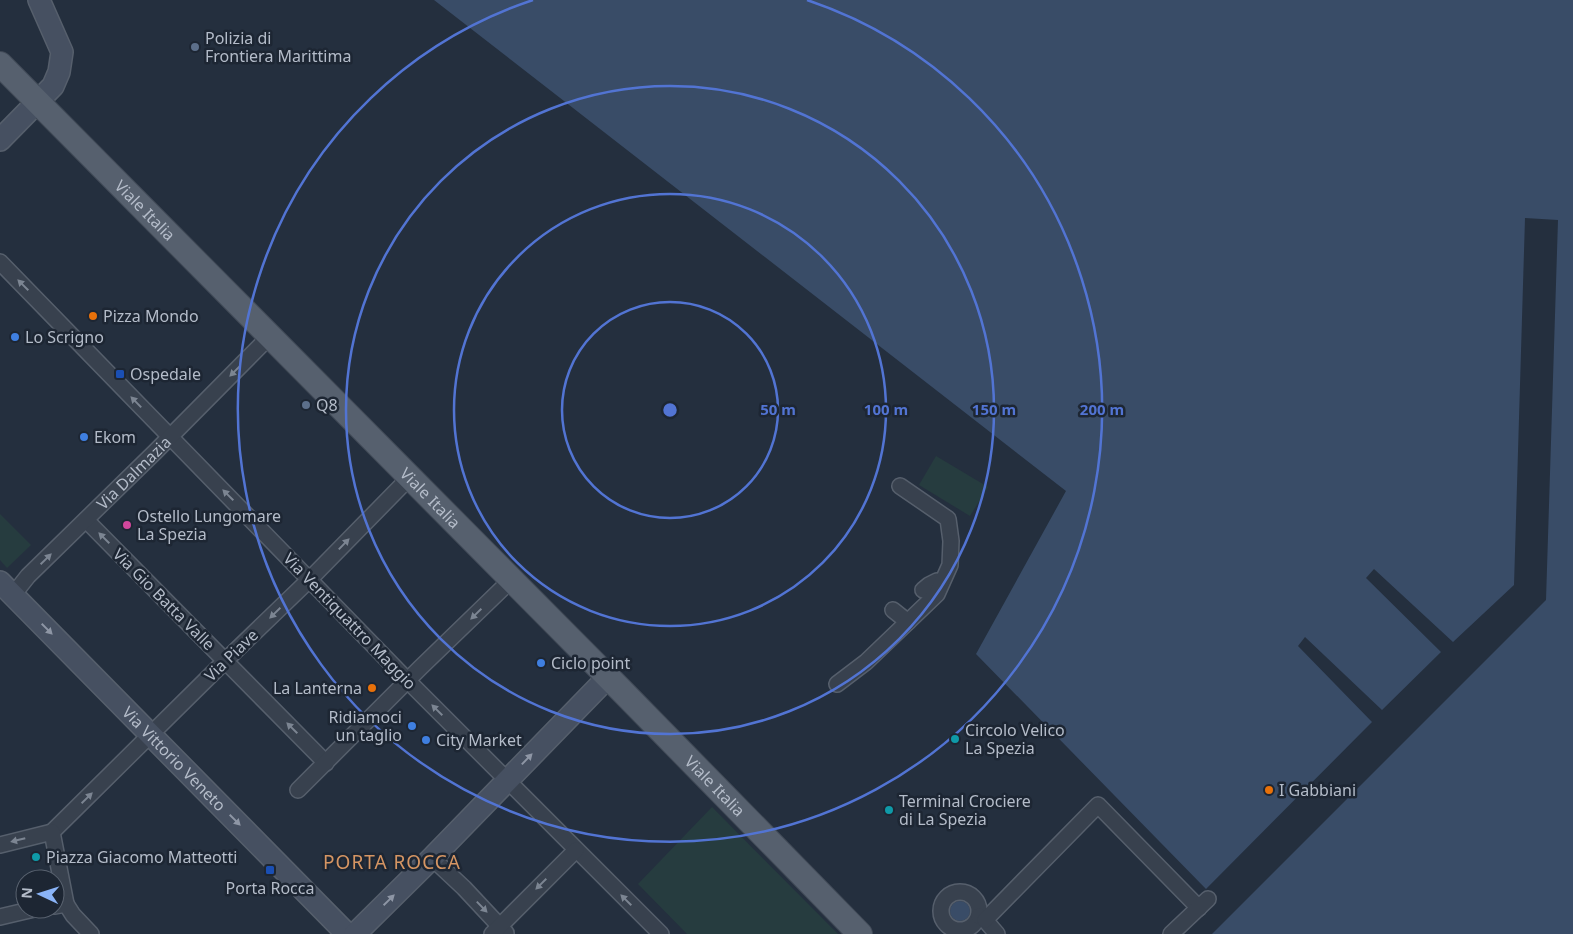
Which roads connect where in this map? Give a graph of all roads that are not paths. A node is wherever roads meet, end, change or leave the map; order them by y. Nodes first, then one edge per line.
1 (39, 0) edge
2 (0, 64) edge
3 (37, 102) junction
4 (0, 140) edge
5 (0, 262) edge
6 (270, 336) junction
7 (170, 437) junction
8 (410, 477) junction
9 (900, 486) dead end
10 (86, 520) junction
11 (310, 579) junction
12 (511, 580) junction
13 (942, 582) junction
14 (923, 590) dead end
15 (4, 596) edge
16 (894, 610) dead end
17 (908, 622) junction
18 (225, 661) junction
19 (608, 677) junction
20 (408, 681) junction
21 (837, 684) dead end
22 (151, 735) junction
23 (326, 763) junction
24 (506, 780) junction
25 (298, 790) dead end
26 (52, 832) junction
27 (0, 845) edge
28 (576, 850) junction
29 (432, 858) junction
30 (56, 869) edge
31 (65, 909) edge
32 (15, 913) edge
33 (0, 917) edge
34 (972, 927) edge
35 (500, 931) edge
36 (91, 934) edge
37 (347, 934) edge
38 (355, 934) edge
39 (661, 934) edge
40 (860, 934) edge
41 (997, 934) edge
42 (1171, 934) edge

1 - 3 street
2 - 3 main road, Viale Italia
3 - 4 street
3 - 6 main road, Viale Italia
7 -> 5 street, Via Ventiquattro Maggio
6 -> 7 street, Via Dalmazia
6 - 8 main road, Viale Italia
7 - 10 street, Via Dalmazia
11 -> 7 street, Via Ventiquattro Maggio
11 -> 8 street, Via Piave
8 - 12 main road, Viale Italia
9 - 13 street
15 -> 10 street, Via Dalmazia
18 -> 10 street, Via Gio Batta Valle
11 -> 18 street, Via Piave
11 - 20 street, Via Ventiquattro Maggio
12 - 19 main road, Viale Italia
12 -> 20 street
13 - 14 street
13 - 17 street
15 -> 22 street, Via Vittorio Veneto
16 - 17 street
17 - 21 street
18 - 22 street, Via Piave
23 -> 18 street, Via Gio Batta Valle
24 -> 19 street
19 - 40 main road, Viale Italia
20 - 23 street
24 -> 20 street, Via Ventiquattro Maggio
26 -> 22 street, Via Piave
22 -> 37 street, Via Vittorio Veneto
23 - 25 street
24 - 28 street, Via Ventiquattro Maggio
24 - 29 street
26 -> 27 street
26 - 30 street
28 -> 35 street
39 -> 28 street, Via Ventiquattro Maggio
29 -> 35 street
38 -> 29 street
31 - 36 street
32 - 33 street
34 - 41 street
34 - 42 street

